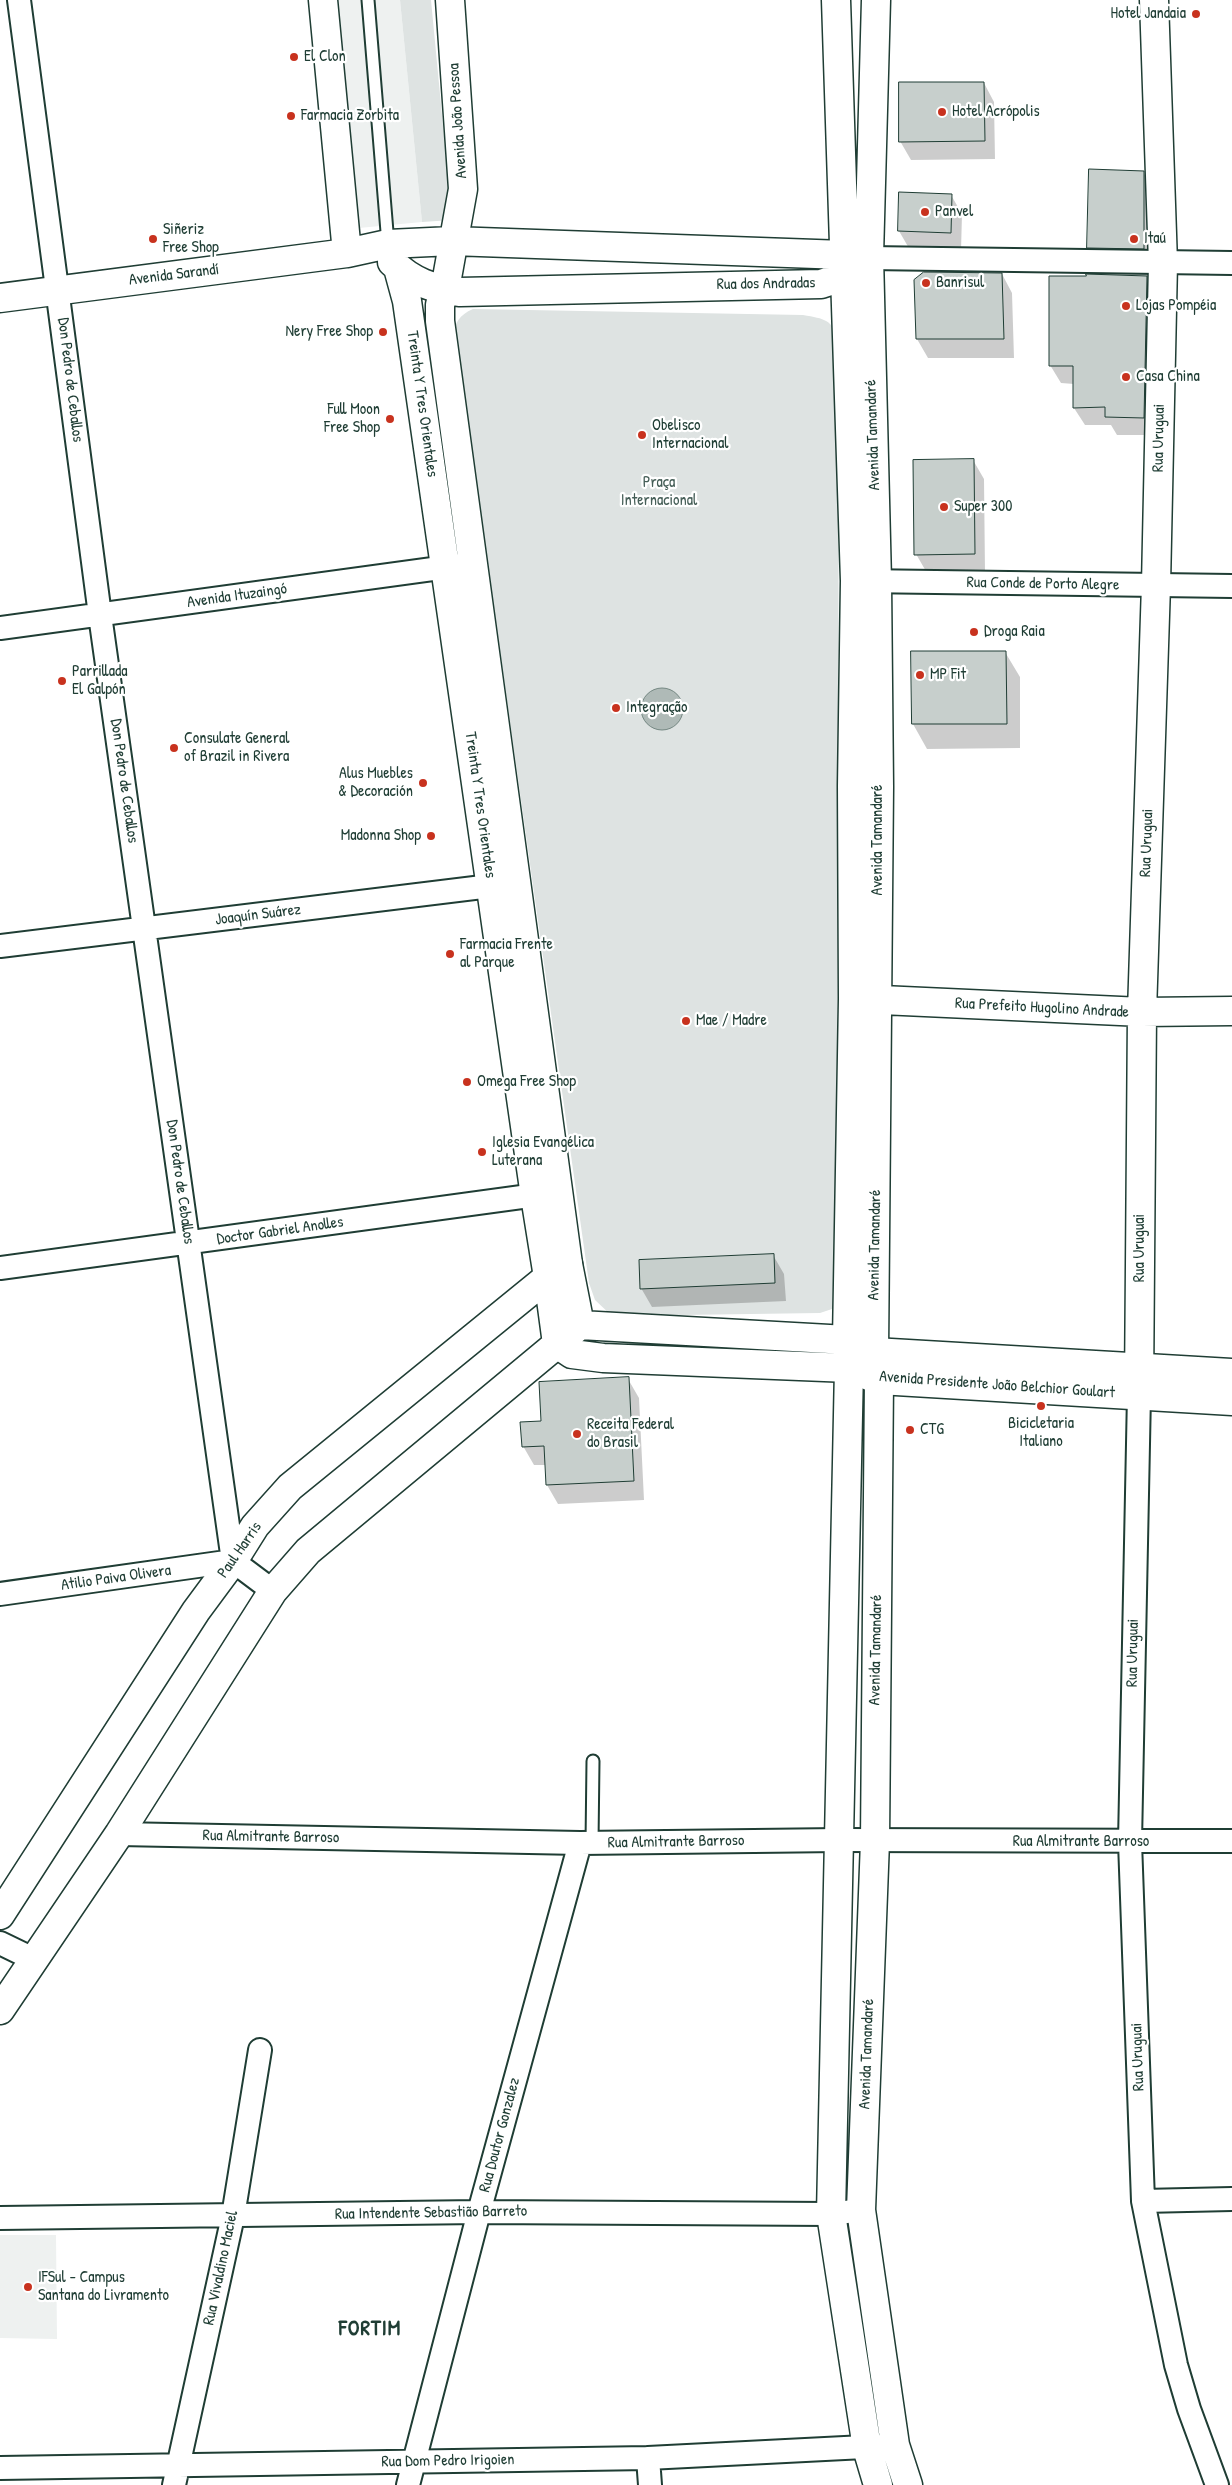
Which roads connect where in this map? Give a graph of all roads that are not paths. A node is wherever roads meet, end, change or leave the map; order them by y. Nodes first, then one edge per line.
1 (19, 0) edge
2 (323, 0) edge
3 (368, 0) edge
4 (450, 0) edge
5 (836, 0) edge
6 (876, 0) edge
7 (1154, 0) edge
8 (401, 251) junction
9 (347, 253) junction
10 (450, 253) junction
11 (853, 263) junction
12 (1163, 263) junction
13 (1232, 263) edge
14 (58, 290) junction
15 (443, 290) junction
16 (0, 298) edge
17 (474, 563) junction
18 (446, 567) junction
19 (866, 581) junction
20 (1156, 585) junction
21 (1232, 586) edge
22 (100, 615) junction
23 (0, 628) edge
24 (504, 885) junction
25 (146, 928) junction
26 (0, 946) edge
27 (865, 999) junction
28 (1232, 1011) edge
29 (1142, 1012) junction
30 (547, 1194) junction
31 (188, 1244) junction
32 (0, 1268) edge
33 (558, 1270) junction
34 (580, 1325) junction
35 (847, 1340) junction
36 (557, 1344) junction
37 (874, 1352) junction
38 (1139, 1367) junction
39 (849, 1368) junction
40 (1232, 1373) edge
41 (879, 1380) junction
42 (1139, 1394) junction
43 (1232, 1401) edge
44 (233, 1561) junction
45 (273, 1591) junction
46 (0, 1594) edge
47 (593, 1761) dead end
48 (120, 1834) junction
49 (840, 1840) junction
50 (1232, 1840) edge
51 (875, 1841) junction
52 (1130, 1842) junction
53 (586, 1843) junction
54 (0, 1915) edge
55 (0, 1943) edge
56 (33, 1959) junction
57 (0, 2010) edge
58 (260, 2050) dead end
59 (1232, 2199) edge
60 (1143, 2201) junction
61 (861, 2210) junction
62 (479, 2212) junction
63 (832, 2214) junction
64 (233, 2216) junction
65 (0, 2218) edge
66 (895, 2444) junction
67 (867, 2448) junction
68 (648, 2458) junction
69 (414, 2461) junction
70 (0, 2468) edge
71 (176, 2475) edge
72 (408, 2485) edge
73 (650, 2485) edge
74 (878, 2485) edge
75 (908, 2485) edge
76 (1217, 2485) edge

1 - 14 street, Don Pedro de Ceballos
2 - 9 main road
3 - 8 lane
4 - 10 main road, Avenida João Pessoa
5 - 11 main road, Avenida Tamandaré
6 - 11 main road, Avenida Tamandaré
7 - 12 main road, Rua Uruguai
8 - 9 main road, Avenida Sarandí
8 - 10 main road, Avenida Sarandí
8 - 15 main road, Avenida Sarandí
8 - 18 main road, Treinta Y Tres Orientales
9 - 14 main road, Avenida Sarandí
10 - 11 main road, Rua dos Andradas
10 - 15 main road, Treinta Y Tres Orientales
11 - 12 street, Rua dos Andradas
11 - 15 main road, Rua dos Andradas
11 - 19 main road, Avenida Tamandaré
12 - 13 street, Rua dos Andradas
12 - 20 main road, Rua Uruguai
14 - 16 main road, Avenida Sarandí
14 - 22 street, Don Pedro de Ceballos
15 - 17 main road, Treinta Y Tres Orientales
17 - 18 street, Avenida Ituzaingó
17 - 24 main road, Treinta Y Tres Orientales
18 - 22 street, Avenida Ituzaingó
18 - 24 main road, Treinta Y Tres Orientales
19 - 20 street, Rua Conde de Porto Alegre
19 - 27 main road, Avenida Tamandaré
20 - 21 street, Rua Conde de Porto Alegre
20 - 29 main road, Rua Uruguai
22 - 23 street, Avenida Ituzaingó
22 - 25 street, Don Pedro de Ceballos
24 - 25 street, Joaquín Suárez
24 - 30 main road, Treinta Y Tres Orientales
25 - 26 street, Joaquín Suárez
25 - 31 street, Don Pedro de Ceballos
27 - 29 main road, Rua Prefeito Hugolino Andrade
27 - 35 main road, Avenida Tamandaré
27 - 37 main road, Avenida Tamandaré
28 - 29 main road, Rua Prefeito Hugolino Andrade
29 - 38 main road, Rua Uruguai
30 - 31 street, Doctor Gabriel Anolles
30 - 33 main road, Treinta Y Tres Orientales
31 - 32 street, Doctor Gabriel Anolles
31 - 44 street, Don Pedro de Ceballos
33 - 34 main road
33 - 36 main road, Treinta Y Tres Orientales
33 - 44 main road, Paul Harris
34 - 35 main road, Avenida Presidente João Belchior Goulart
34 - 36 main road
35 - 37 main road, Avenida Presidente João Belchior Goulart
35 - 39 main road, Avenida Tamandaré
36 - 39 main road, Avenida Presidente João Belchior Goulart
36 - 45 main road
37 - 38 main road, Avenida Presidente João Belchior Goulart
37 - 41 main road, Avenida Tamandaré
38 - 40 main road, Avenida Presidente João Belchior Goulart
38 - 42 main road, Rua Uruguai
39 - 41 main road, Avenida Presidente João Belchior Goulart
39 - 49 main road, Avenida Tamandaré
41 - 42 main road, Avenida Presidente João Belchior Goulart
41 - 51 main road, Avenida Tamandaré
42 - 43 main road, Avenida Presidente João Belchior Goulart
42 - 52 street, Rua Uruguai
44 - 45 street
44 - 46 street, Atilio Paiva Olivera
44 - 54 main road, Paul Harris
45 - 48 main road
47 - 53 lane
48 - 53 street, Rua Almitrante Barroso
48 - 56 main road
49 - 51 street, Rua Almitrante Barroso
49 - 53 street, Rua Almitrante Barroso
49 - 63 main road, Avenida Tamandaré
50 - 52 street, Rua Almitrante Barroso
51 - 52 street, Rua Almitrante Barroso
51 - 61 main road, Avenida Tamandaré
52 - 60 street, Rua Uruguai
53 - 62 street, Rua Doutor Gonzalez
55 - 56 street
56 - 57 main road
58 - 64 street, Rua Vivaldino Maciel
59 - 60 street
60 - 76 street, Rua Uruguai
61 - 63 street, Rua Intendente Sebastião Barreto
61 - 66 main road, Avenida Tamandaré
62 - 63 street, Rua Intendente Sebastião Barreto
62 - 64 street, Rua Intendente Sebastião Barreto
62 - 69 street, Rua Doutor Gonzalez
63 - 67 main road, Avenida Tamandaré
64 - 65 street, Rua Intendente Sebastião Barreto
64 - 71 street, Rua Vivaldino Maciel
66 - 67 street, Rua Dom Pedro Irigoien
66 - 75 main road, Avenida Tamandaré
67 - 68 street, Rua Dom Pedro Irigoien
67 - 74 main road, Avenida Tamandaré
68 - 69 street, Rua Dom Pedro Irigoien
68 - 73 street
69 - 71 street, Rua Dom Pedro Irigoien
69 - 72 street, Rua Doutor Gonzalez
70 - 71 street, Rua Dom Pedro Irigoien

